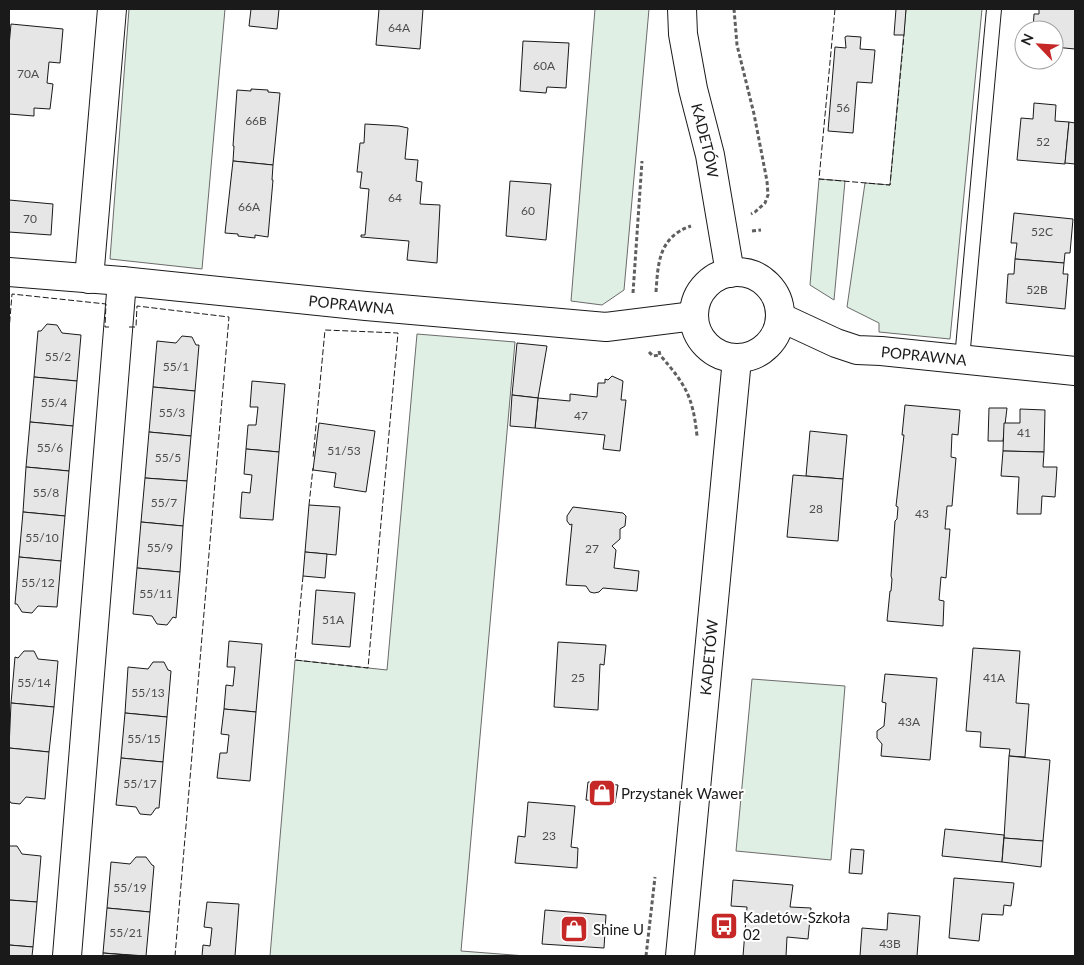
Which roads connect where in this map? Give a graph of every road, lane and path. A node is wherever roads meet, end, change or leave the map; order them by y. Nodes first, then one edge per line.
1 (112, 9) edge
2 (682, 9) edge
3 (734, 9) edge
4 (994, 9) edge
5 (642, 161) dead end
6 (721, 220) junction
7 (9, 272) edge
8 (730, 273) junction
9 (89, 279) junction
10 (122, 281) junction
11 (633, 297) dead end
12 (694, 316) junction
13 (780, 317) junction
14 (657, 320) junction
15 (660, 355) dead end
16 (737, 359) junction
17 (962, 359) junction
18 (1075, 370) edge
19 (67, 956) edge
20 (680, 956) edge

1 - 9 street
2 - 6 street, KADETÓW
3 - 6 path
4 - 17 lane
5 - 11 path
6 - 8 street, KADETÓW
6 - 14 path
7 - 9 street, POPRAWNA
8 - 12 street
8 - 13 street
9 - 10 street, POPRAWNA
10 - 14 street, POPRAWNA
10 - 19 street
12 - 14 street, POPRAWNA
12 - 16 street
13 - 16 street
13 - 17 street, POPRAWNA
14 - 15 path
16 - 20 street, KADETÓW
17 - 18 street, POPRAWNA

